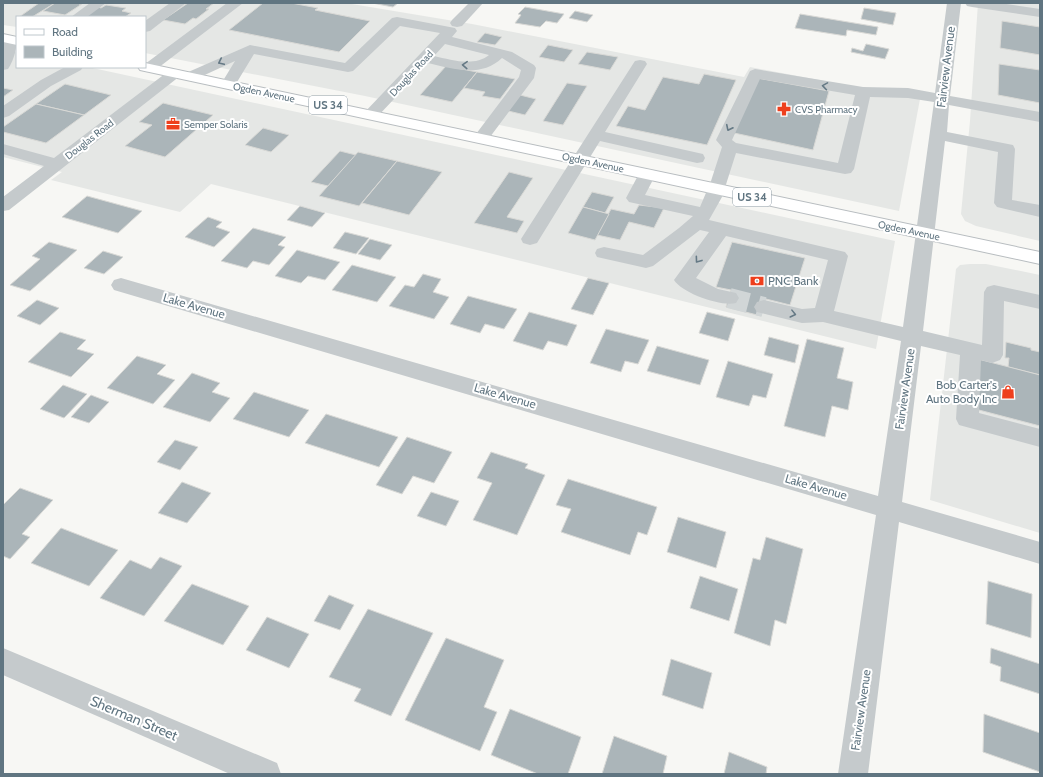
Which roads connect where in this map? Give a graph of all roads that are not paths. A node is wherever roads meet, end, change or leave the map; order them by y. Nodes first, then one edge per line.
1 (99, 3) edge
2 (236, 3) edge
3 (476, 3) edge
4 (954, 3) edge
5 (972, 3) edge
6 (174, 4) edge
7 (1040, 13) edge
8 (80, 16) edge
9 (146, 27) edge
10 (450, 31) junction
11 (11, 40) edge
12 (250, 49) junction
13 (500, 53) junction
14 (425, 58) junction
15 (640, 64) dead end
16 (3, 66) edge
17 (16, 67) edge
18 (147, 67) edge
19 (74, 68) edge
20 (3, 71) edge
21 (175, 73) junction
22 (191, 76) junction
23 (229, 84) junction
24 (863, 92) junction
25 (942, 100) junction
26 (3, 113) edge
27 (371, 114) junction
28 (1040, 117) edge
29 (595, 135) junction
30 (938, 135) junction
31 (481, 138) junction
32 (730, 147) junction
33 (3, 149) edge
34 (697, 158) dead end
35 (579, 159) junction
36 (56, 164) junction
37 (647, 174) junction
38 (716, 189) junction
39 (3, 206) edge
40 (1040, 211) edge
41 (700, 218) junction
42 (721, 229) junction
43 (926, 234) junction
44 (530, 239) dead end
45 (604, 253) dead end
46 (1040, 258) edge
47 (121, 285) dead end
48 (729, 298) tunnel mouth
49 (1040, 302) edge
50 (764, 307) tunnel mouth
51 (823, 315) junction
52 (912, 335) junction
53 (971, 350) junction
54 (1040, 438) edge
55 (888, 508) junction
56 (1040, 553) edge
57 (3, 661) edge
58 (266, 774) edge
59 (853, 774) edge

1 - 8 street
2 - 18 street
3 - 10 street, Douglas Road
4 - 25 street, Fairview Avenue
5 - 7 street
6 - 9 street
10 - 12 street
10 - 13 street
10 - 14 street, Douglas Road
11 - 16 street
12 -> 22 street
12 - 23 street
13 -> 14 street
13 - 31 street
14 - 27 street, Douglas Road
15 - 29 street
17 - 20 street
18 - 21 main road, Ogden Avenue / US 34
19 - 26 street
21 - 22 main road, Ogden Avenue / US 34
21 - 36 street, Douglas Road
22 - 23 main road, Ogden Avenue / US 34
23 - 27 main road, Ogden Avenue / US 34
24 - 25 street
24 -> 32 street
24 - 32 street
25 - 28 street
25 - 30 street, Fairview Avenue
27 - 31 main road, Ogden Avenue / US 34
29 - 34 street
29 - 35 street
30 - 40 street
30 - 43 street, Fairview Avenue
31 - 35 main road, Ogden Avenue / US 34
32 - 38 street
33 - 36 street
35 - 37 main road, Ogden Avenue / US 34
35 - 44 street
36 - 39 street, Douglas Road
37 - 38 main road, Ogden Avenue / US 34
37 - 41 street
38 - 41 street
38 - 43 main road, Ogden Avenue / US 34
41 - 42 street
41 - 45 street
42 -> 48 street
42 - 51 street
43 - 46 main road, Ogden Avenue / US 34
43 - 52 street, Fairview Avenue
47 - 55 street, Lake Avenue
49 - 53 street
50 -> 51 street
51 - 52 street
52 - 53 street
52 - 55 street, Fairview Avenue
53 - 54 street
55 - 56 street, Lake Avenue
55 - 59 street, Fairview Avenue
57 - 58 street, Sherman Street

